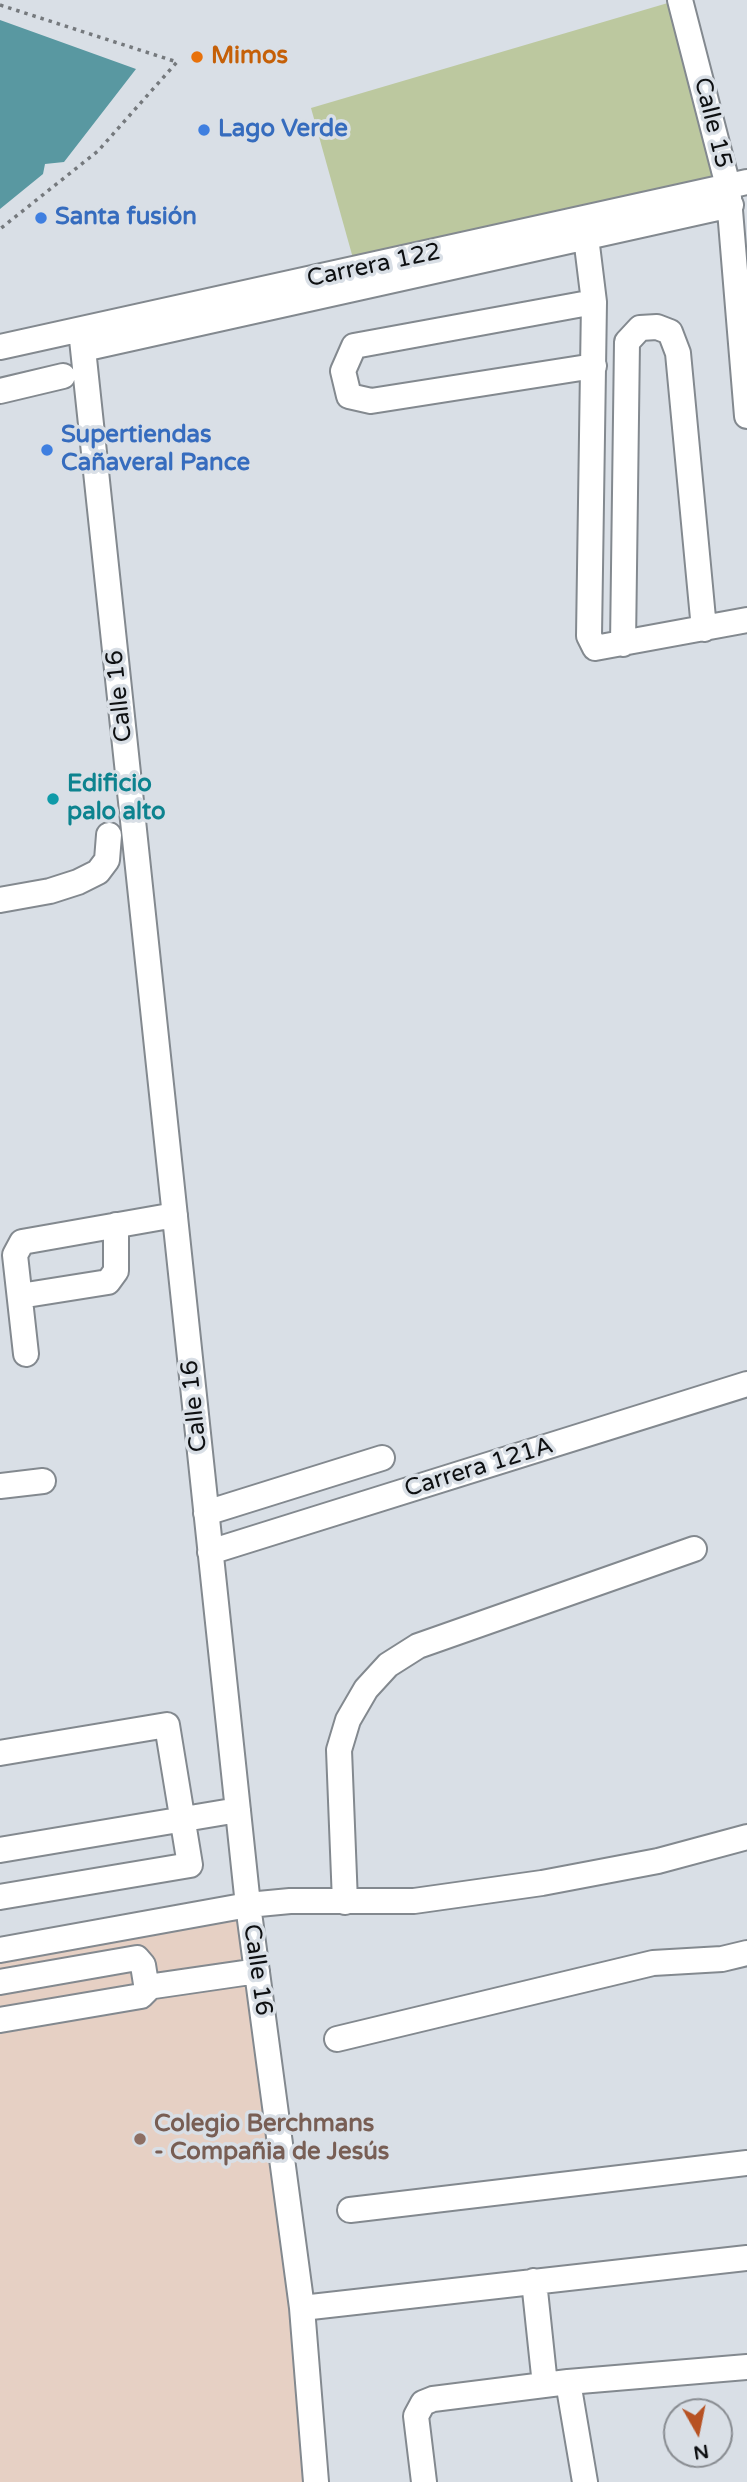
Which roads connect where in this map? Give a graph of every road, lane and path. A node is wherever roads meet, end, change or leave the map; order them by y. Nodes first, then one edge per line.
1 (680, 0) edge
2 (0, 5) edge
3 (735, 191) edge
4 (0, 229) edge
5 (586, 237) junction
6 (594, 302) junction
7 (82, 339) junction
8 (0, 347) edge
9 (594, 366) junction
10 (63, 376) dead end
11 (0, 391) edge
12 (747, 416) edge
13 (747, 620) edge
14 (704, 629) junction
15 (623, 644) junction
16 (110, 835) dead end
17 (0, 900) edge
18 (175, 1216) junction
19 (116, 1225) junction
20 (20, 1296) junction
21 (26, 1354) dead end
22 (747, 1384) edge
23 (382, 1458) dead end
24 (43, 1482) dead end
25 (0, 1486) edge
26 (206, 1513) junction
27 (694, 1549) dead end
28 (210, 1552) junction
29 (0, 1753) edge
30 (238, 1810) junction
31 (183, 1819) junction
32 (747, 1837) edge
33 (0, 1850) edge
34 (0, 1897) edge
35 (345, 1902) junction
36 (248, 1905) junction
37 (0, 1950) edge
38 (747, 1953) edge
39 (257, 1971) junction
40 (0, 1982) edge
41 (147, 1987) junction
42 (0, 2020) edge
43 (337, 2039) dead end
44 (747, 2163) edge
45 (350, 2210) dead end
46 (747, 2258) edge
47 (534, 2281) junction
48 (302, 2308) junction
49 (747, 2367) edge
50 (557, 2383) junction
51 (316, 2482) edge
52 (424, 2482) edge
53 (584, 2482) edge

1 - 3 street, Calle 15
2 - 4 path
3 - 5 street, Carrera 122
3 - 7 street, Carrera 122
3 - 12 street, Calle 15
5 - 6 street
5 - 7 street, Carrera 122
6 - 9 street
6 - 9 street
7 - 8 street, Carrera 122
7 - 18 street, Calle 16
9 - 15 street
10 - 11 street
13 - 14 street
14 - 15 street
14 - 15 street
16 - 17 street
18 - 19 street
18 - 26 street, Calle 16
19 - 20 street
19 - 20 street
20 - 21 street
22 - 28 street, Carrera 121A
23 - 26 street
24 - 25 street
26 - 28 street, Calle 16
27 - 35 street
28 - 30 street, Calle 16
29 - 31 street
30 - 31 street
30 - 36 street, Calle 16
31 - 33 street
31 - 34 street
32 - 35 street
35 - 36 street
36 - 37 street
36 - 39 street, Calle 16
38 - 43 street
39 - 41 street
39 - 48 street, Calle 16
40 - 41 street
41 - 42 street
44 - 45 street
46 - 47 street
47 - 48 street
47 - 50 street
48 - 51 street, Calle 16
49 - 50 street
50 - 52 street
50 - 53 street

